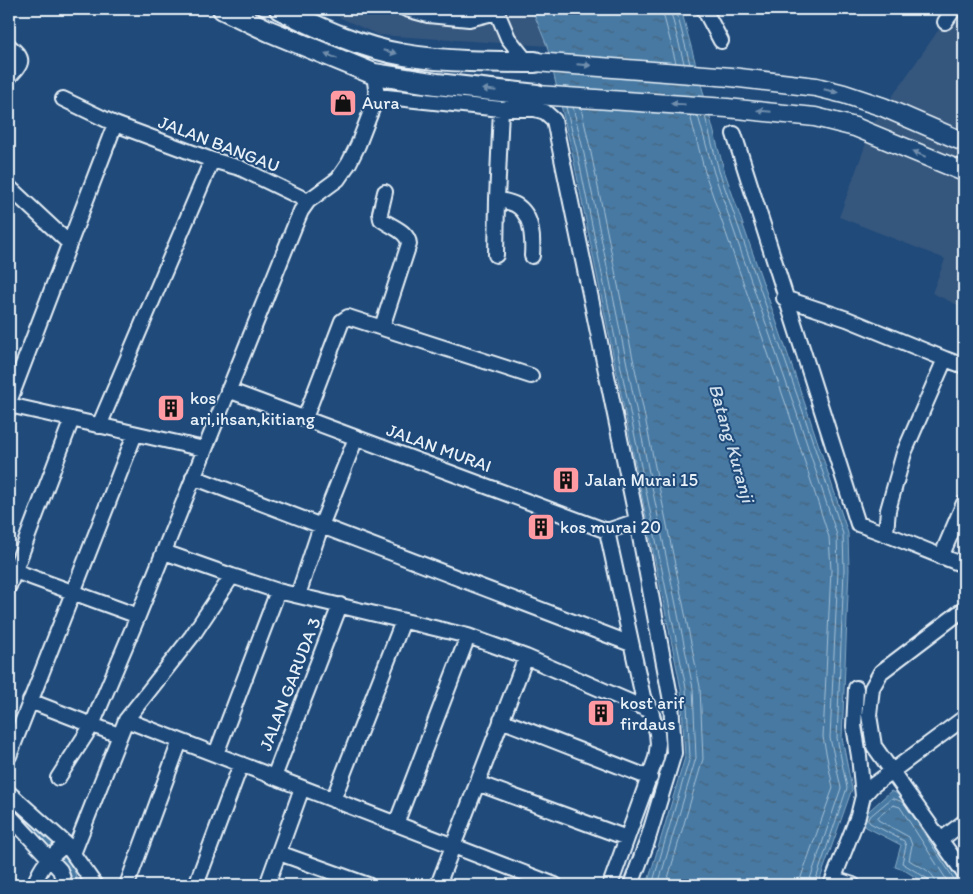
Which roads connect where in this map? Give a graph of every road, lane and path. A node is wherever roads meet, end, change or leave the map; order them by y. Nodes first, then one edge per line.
1 (223, 9) edge
2 (280, 9) edge
3 (406, 9) edge
4 (704, 9) edge
5 (954, 9) edge
6 (501, 10) edge
7 (945, 22) dead end
8 (721, 41) dead end
9 (9, 46) edge
10 (531, 62) junction
11 (374, 74) junction
12 (9, 77) edge
13 (537, 95) joint
14 (377, 96) junction
15 (63, 99) dead end
16 (502, 109) junction
17 (115, 124) junction
18 (734, 134) dead end
19 (964, 142) edge
20 (212, 160) junction
21 (964, 172) edge
22 (9, 187) edge
23 (385, 192) dead end
24 (497, 199) junction
25 (308, 201) junction
26 (70, 243) junction
27 (496, 255) dead end
28 (532, 256) dead end
29 (784, 298) junction
30 (382, 327) junction
31 (945, 359) junction
32 (964, 366) edge
33 (531, 376) dead end
34 (228, 390) junction
35 (9, 404) edge
36 (305, 418) junction
37 (72, 420) junction
38 (99, 426) junction
39 (135, 434) junction
40 (356, 438) junction
41 (204, 449) junction
42 (193, 478) junction
43 (964, 504) edge
44 (637, 521) junction
45 (321, 526) junction
46 (607, 531) junction
47 (886, 533) junction
48 (164, 552) junction
49 (941, 557) junction
50 (964, 565) edge
51 (12, 570) edge
52 (232, 576) junction
53 (9, 586) edge
54 (278, 591) junction
55 (74, 592) junction
56 (298, 595) junction
57 (340, 605) junction
58 (964, 609) edge
59 (138, 616) junction
60 (403, 621) junction
61 (468, 636) junction
62 (631, 644) junction
63 (526, 657) junction
64 (856, 688) dead end
65 (30, 701) junction
66 (651, 711) junction
67 (964, 718) edge
68 (126, 720) junction
69 (501, 720) junction
70 (92, 725) junction
71 (119, 735) junction
72 (180, 741) junction
73 (216, 754) junction
74 (9, 756) edge
75 (241, 764) junction
76 (893, 772) junction
77 (274, 777) junction
78 (58, 778) dead end
79 (650, 778) junction
80 (477, 783) junction
81 (302, 788) junction
82 (9, 793) edge
83 (863, 796) junction
84 (333, 800) junction
85 (9, 816) edge
86 (964, 822) edge
87 (396, 824) junction
88 (627, 838) junction
89 (942, 839) junction
90 (453, 846) junction
91 (67, 848) junction
92 (279, 853) junction
93 (51, 857) junction
94 (83, 868) junction
95 (964, 873) edge
96 (833, 882) edge
97 (34, 885) edge
98 (65, 885) edge
99 (89, 885) edge
100 (95, 885) edge
101 (127, 885) edge
102 (196, 885) edge
103 (267, 885) edge
104 (368, 885) edge
105 (438, 885) edge
106 (555, 885) edge
107 (610, 885) edge
108 (632, 885) edge
109 (853, 885) edge

11 -> 1 highway
2 -> 10 highway
3 - 6 street
4 - 8 street
5 - 7 street
6 - 10 street
9 - 12 street
10 -> 19 main road
13 -> 11 highway
11 - 14 street
21 -> 13 main road
14 - 16 street
14 - 25 street
15 - 17 street, JALAN BANGAU
16 - 24 street
16 - 44 street
17 - 20 street, JALAN BANGAU
17 - 26 street
18 - 29 street
20 - 25 street, JALAN BANGAU
20 - 38 street
22 - 26 street
23 - 30 street
24 - 27 street
24 - 28 street
25 - 34 street
26 - 35 street
29 - 31 street
29 - 47 street
30 - 33 street
30 - 36 street
31 - 32 street
31 - 47 street
34 - 36 street, JALAN MURAI
34 - 41 street
35 - 37 street
36 - 40 street, JALAN MURAI
37 - 38 street
37 - 51 street
38 - 39 street
39 - 41 street
39 - 55 street
40 - 45 street
40 - 46 street, JALAN MURAI
41 - 42 street
42 - 45 street
42 - 48 street
43 - 49 street
44 - 46 street
44 - 108 street
45 - 56 street
45 - 62 street
46 - 62 street
47 - 49 street
48 - 52 street
48 - 59 street
49 - 50 street
51 - 53 street
51 - 55 street
52 - 54 street
52 - 68 street
54 - 56 street
54 - 73 street
55 - 59 street
55 - 65 street
56 - 57 street
57 - 60 street
57 - 77 street, JALAN GARUDA 3
58 - 76 street
59 - 70 street
60 - 61 street
60 - 84 street
61 - 63 street
61 - 87 street
62 - 66 street
63 - 66 street
63 - 69 street
64 - 83 street
65 - 70 street
65 - 74 street
66 - 79 street
67 - 76 street
68 - 71 street
68 - 72 street
69 - 79 street
69 - 80 street
70 - 71 street
70 - 78 street
71 - 91 street
72 - 73 street
72 - 101 street
73 - 75 street
75 - 77 street
75 - 102 street
76 - 83 street
76 - 89 street
77 - 81 street
79 - 88 street
80 - 88 street
80 - 90 street
81 - 84 street
81 - 92 street
82 - 91 street
83 - 96 street
84 - 87 street
85 - 93 street
86 - 89 street
87 - 90 street
88 - 107 street
89 - 95 street
90 - 105 street
90 - 106 street
91 - 93 street
91 - 94 street
92 - 103 street
92 - 104 street
93 - 97 street
93 - 98 street
94 - 99 street
94 - 100 street
96 - 109 street

